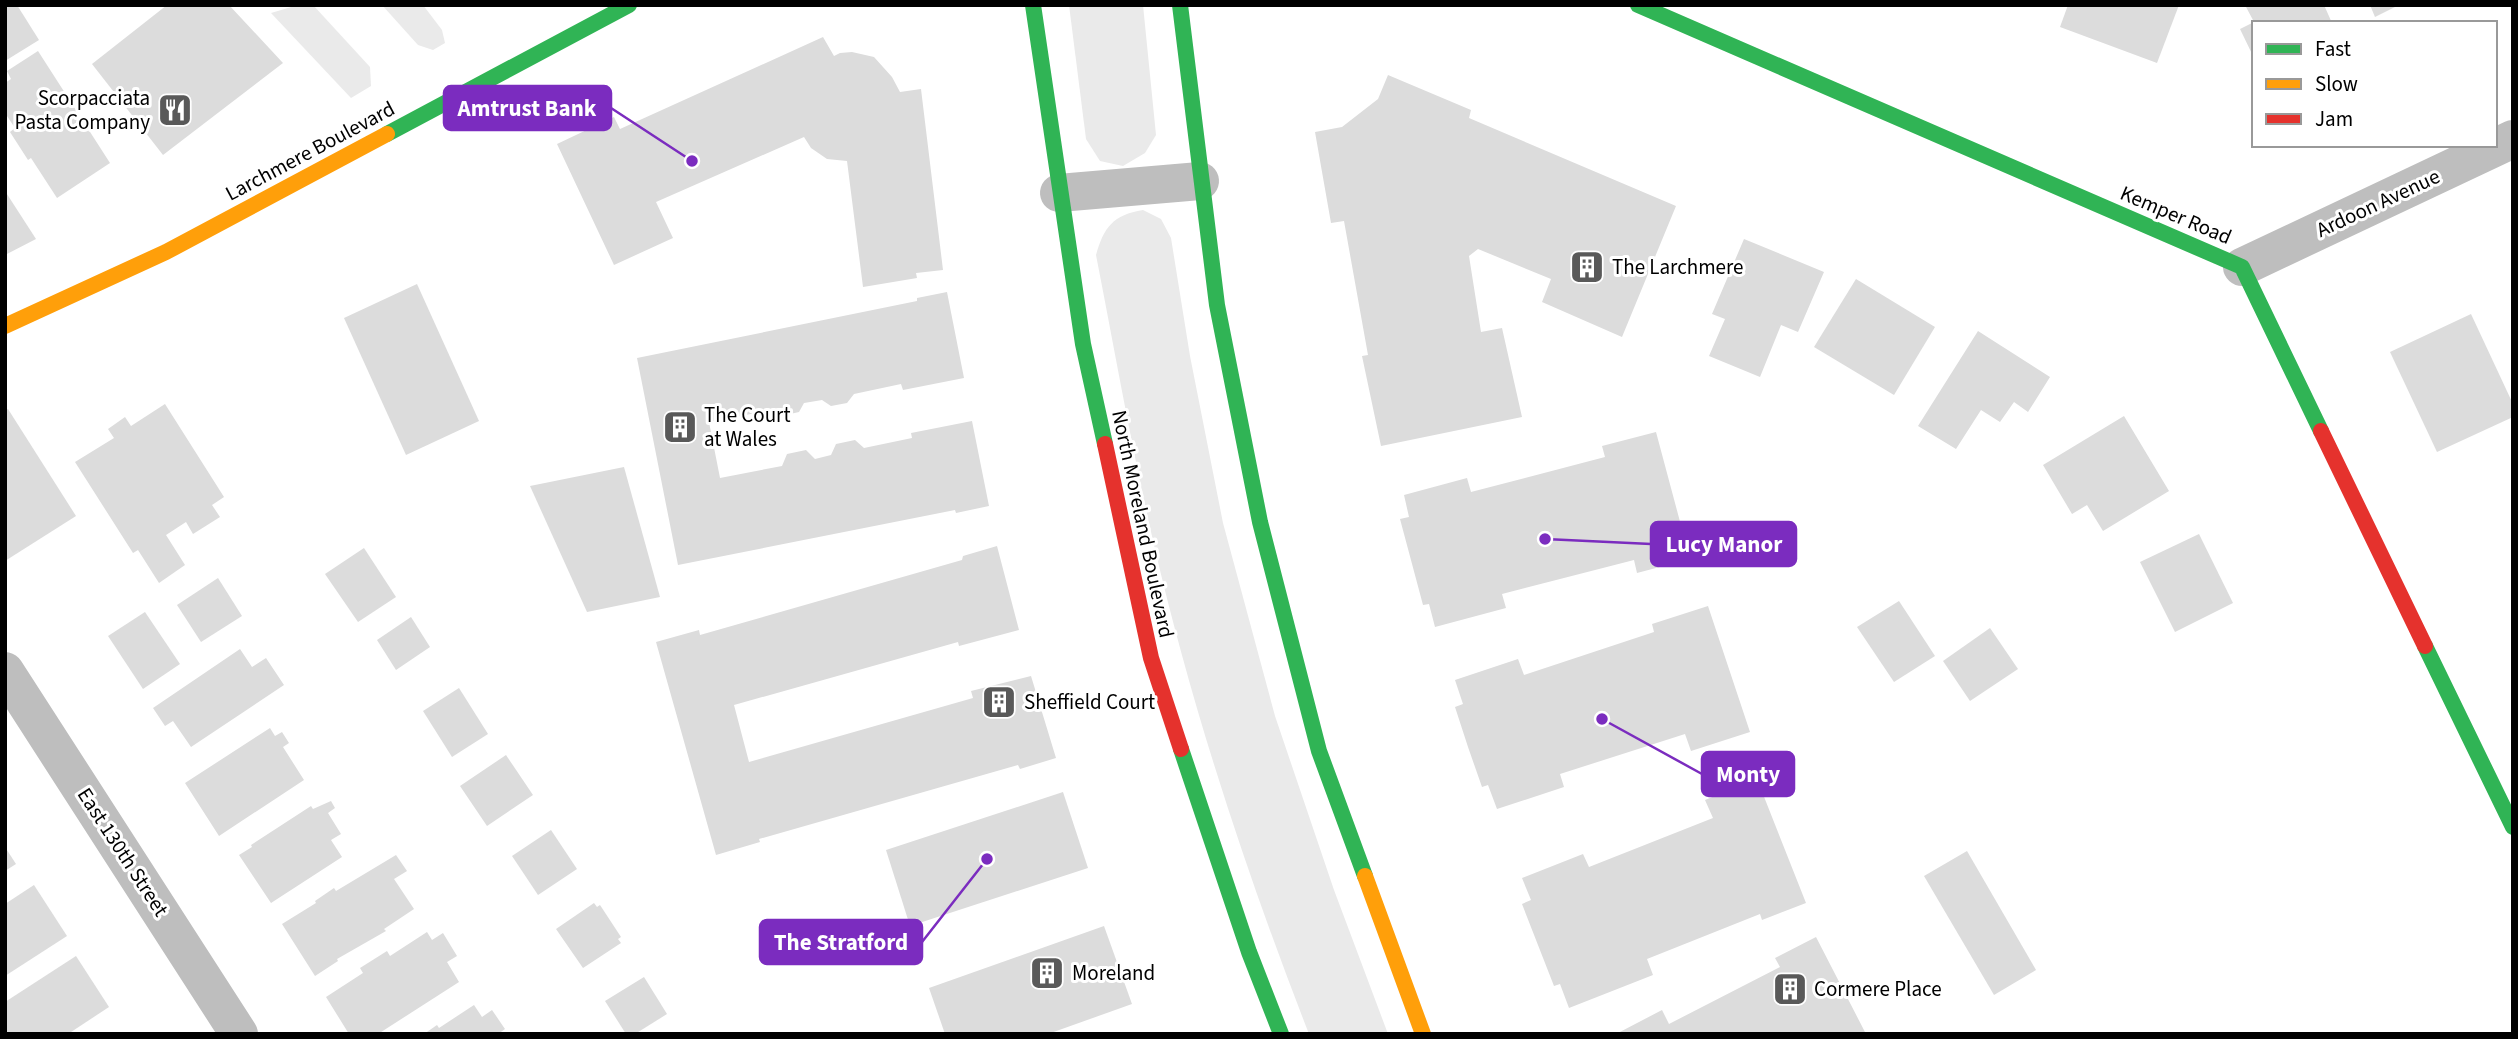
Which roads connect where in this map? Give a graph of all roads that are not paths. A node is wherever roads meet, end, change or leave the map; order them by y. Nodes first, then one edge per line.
1 (629, 5) edge
2 (1033, 5) edge
3 (1181, 5) edge
4 (1638, 5) edge
5 (2513, 139) edge
6 (2496, 147) edge
7 (2497, 147) edge
8 (1200, 181) junction
9 (1059, 193) junction
10 (2242, 267) junction
11 (5, 326) edge
12 (5, 671) edge
13 (2513, 827) edge
14 (239, 1034) edge
15 (1281, 1034) edge
16 (1423, 1034) edge

1 - 11 main road, Larchmere Boulevard
2 - 9 main road, North Moreland Boulevard
3 - 8 main road
4 - 10 main road, Kemper Road
5 - 7 street, Ardoon Avenue
6 - 10 street, Ardoon Avenue
8 - 9 street
8 - 16 main road
9 - 15 main road, North Moreland Boulevard
10 - 13 main road, Kemper Road
12 - 14 street, East 130th Street

